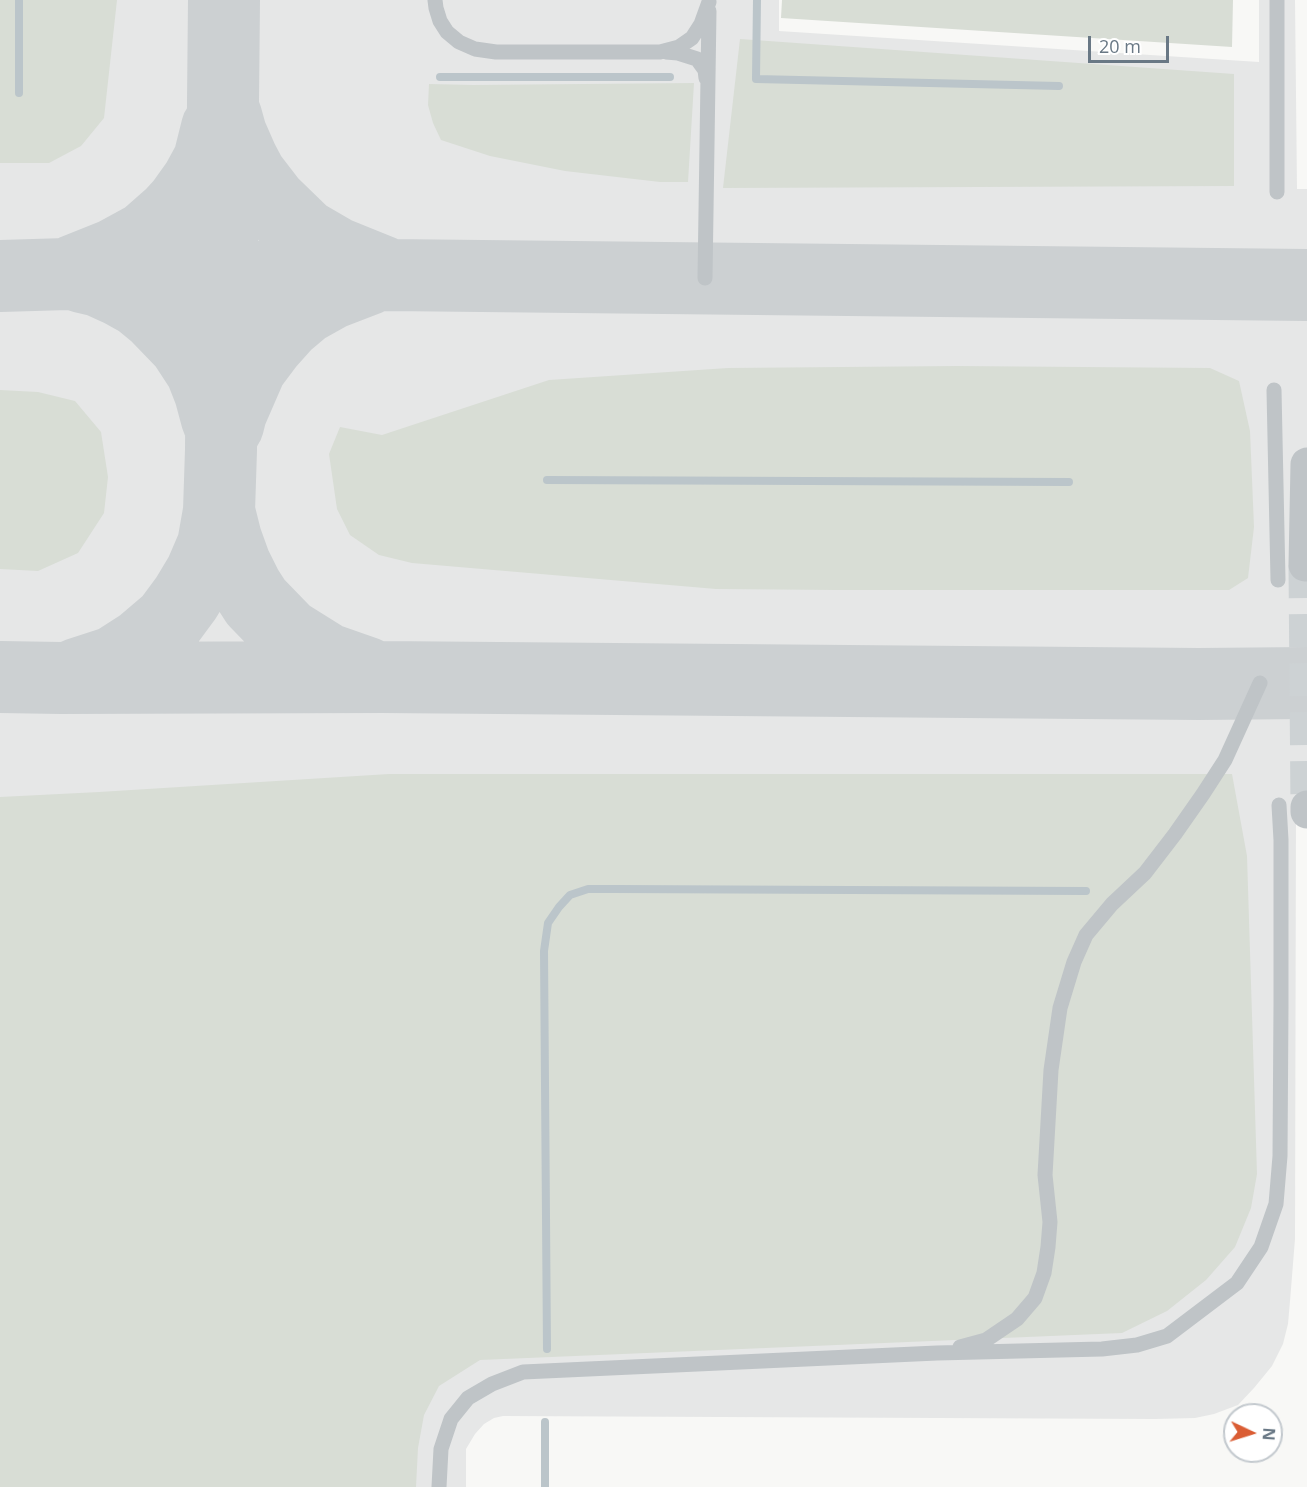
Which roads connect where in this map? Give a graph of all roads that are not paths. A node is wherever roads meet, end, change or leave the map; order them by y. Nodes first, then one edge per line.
1 (435, 0) edge
2 (1277, 0) edge
3 (710, 1) edge
4 (660, 52) junction
5 (708, 91) junction
6 (1277, 192) dead end
7 (705, 278) dead end
8 (1274, 390) dead end
9 (1307, 464) edge
10 (1292, 572) joint
11 (1260, 683) dead end
12 (1298, 808) edge
13 (937, 1353) junction
14 (439, 1487) edge

1 - 4 lane
2 - 6 lane
3 - 4 lane
3 - 5 lane
4 - 5 lane
5 - 7 lane
8 - 10 lane
9 - 10 street
11 - 13 lane
12 - 13 lane
13 - 14 lane

